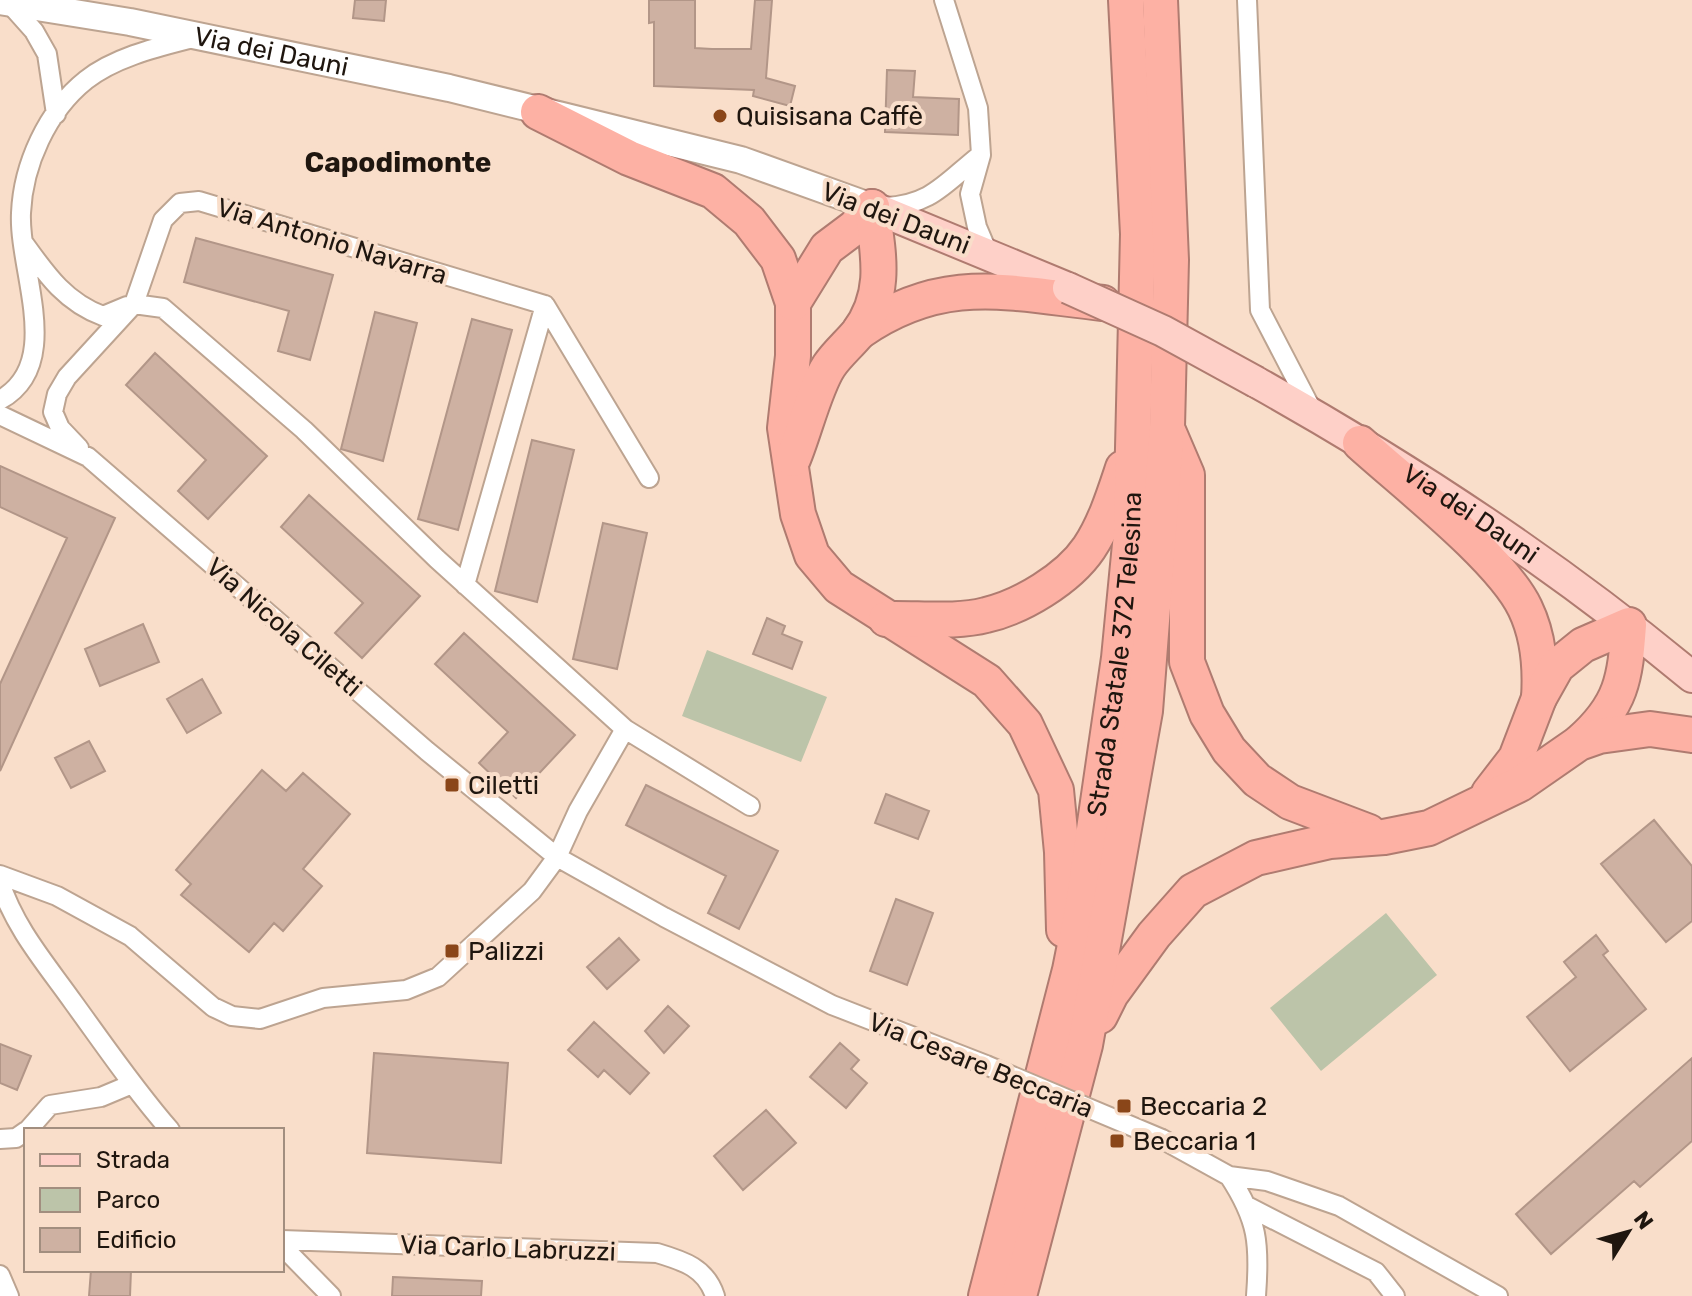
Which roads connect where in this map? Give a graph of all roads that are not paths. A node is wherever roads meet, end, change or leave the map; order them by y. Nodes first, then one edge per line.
1 (944, 0) edge
2 (1126, 0) edge
3 (1160, 0) edge
4 (1247, 0) edge
5 (4, 2) edge
6 (195, 38) junction
7 (538, 112) junction
8 (56, 114) junction
9 (981, 155) junction
10 (872, 207) junction
11 (23, 242) junction
12 (988, 253) junction
13 (793, 303) junction
14 (1103, 303) junction
15 (134, 304) junction
16 (545, 305) junction
17 (859, 332) junction
18 (0, 400) edge
19 (1314, 414) junction
20 (0, 415) edge
21 (1167, 427) junction
22 (1132, 441) junction
23 (1360, 443) junction
24 (88, 457) junction
25 (791, 463) junction
26 (649, 478) dead end
27 (465, 585) junction
28 (886, 619) junction
29 (1629, 625) junction
30 (1692, 677) edge
31 (1539, 698) junction
32 (625, 729) junction
33 (1692, 735) edge
34 (1579, 743) junction
35 (1484, 800) junction
36 (750, 806) dead end
37 (1384, 837) junction
38 (557, 857) junction
39 (0, 875) edge
40 (0, 882) edge
41 (1070, 970) junction
42 (1085, 1045) junction
43 (132, 1084) junction
44 (30, 1128) edge
45 (168, 1128) edge
46 (24, 1133) edge
47 (0, 1139) edge
48 (1229, 1176) junction
49 (1249, 1207) junction
50 (284, 1243) edge
51 (284, 1245) edge
52 (0, 1275) edge
53 (9, 1296) edge
54 (331, 1296) edge
55 (715, 1296) edge
56 (986, 1296) edge
57 (1019, 1296) edge
58 (1256, 1296) edge
59 (1395, 1296) edge
60 (1498, 1296) edge

1 - 9 street
2 - 22 highway, Strada Statale 372 Telesina
3 - 21 highway, Strada Statale 372 Telesina
4 - 19 street
5 - 6 main road, Via dei Dauni
5 - 8 street
6 - 7 main road, Via dei Dauni
6 - 8 street
7 - 10 main road, Via dei Dauni
7 - 13 highway
8 - 11 street
9 - 10 street
9 - 12 street
10 - 12 main road, Via dei Dauni
10 - 13 highway
10 - 17 highway
11 - 15 street
11 - 18 street
12 - 14 main road, Via dei Dauni, bridge
13 - 25 highway
14 - 17 highway
14 - 19 main road, Via dei Dauni, bridge
15 - 16 street, Via Antonio Navarra
15 - 24 street, Via Antonio Navarra
15 - 27 street
16 - 26 street
16 - 27 street
17 - 25 highway
19 - 23 main road, Via dei Dauni
20 - 24 street, Via Nicola Ciletti
21 - 37 highway
21 - 42 highway, Strada Statale 372 Telesina
22 - 28 highway
22 - 41 highway, Strada Statale 372 Telesina
23 - 29 main road, Via dei Dauni
23 - 31 highway
24 - 38 street, Via Nicola Ciletti
25 - 28 highway
27 - 32 street
28 - 41 highway
29 - 30 main road, Via dei Dauni
29 - 31 highway
29 - 34 highway
31 - 35 highway
32 - 36 street
32 - 38 street
33 - 34 highway
34 - 35 highway
35 - 37 highway
37 - 42 highway
38 - 39 street
38 - 48 street, Via Cesare Beccaria, bridge
40 - 43 street
41 - 56 highway, Strada Statale 372 Telesina
42 - 57 highway, Strada Statale 372 Telesina
43 - 44 street
43 - 45 street
46 - 47 street
48 - 49 street
48 - 60 street, Via Cesare Beccaria
49 - 58 street
49 - 59 street
50 - 55 street, Via Carlo Labruzzi
51 - 54 street, Via Carlo Labruzzi
52 - 53 street

